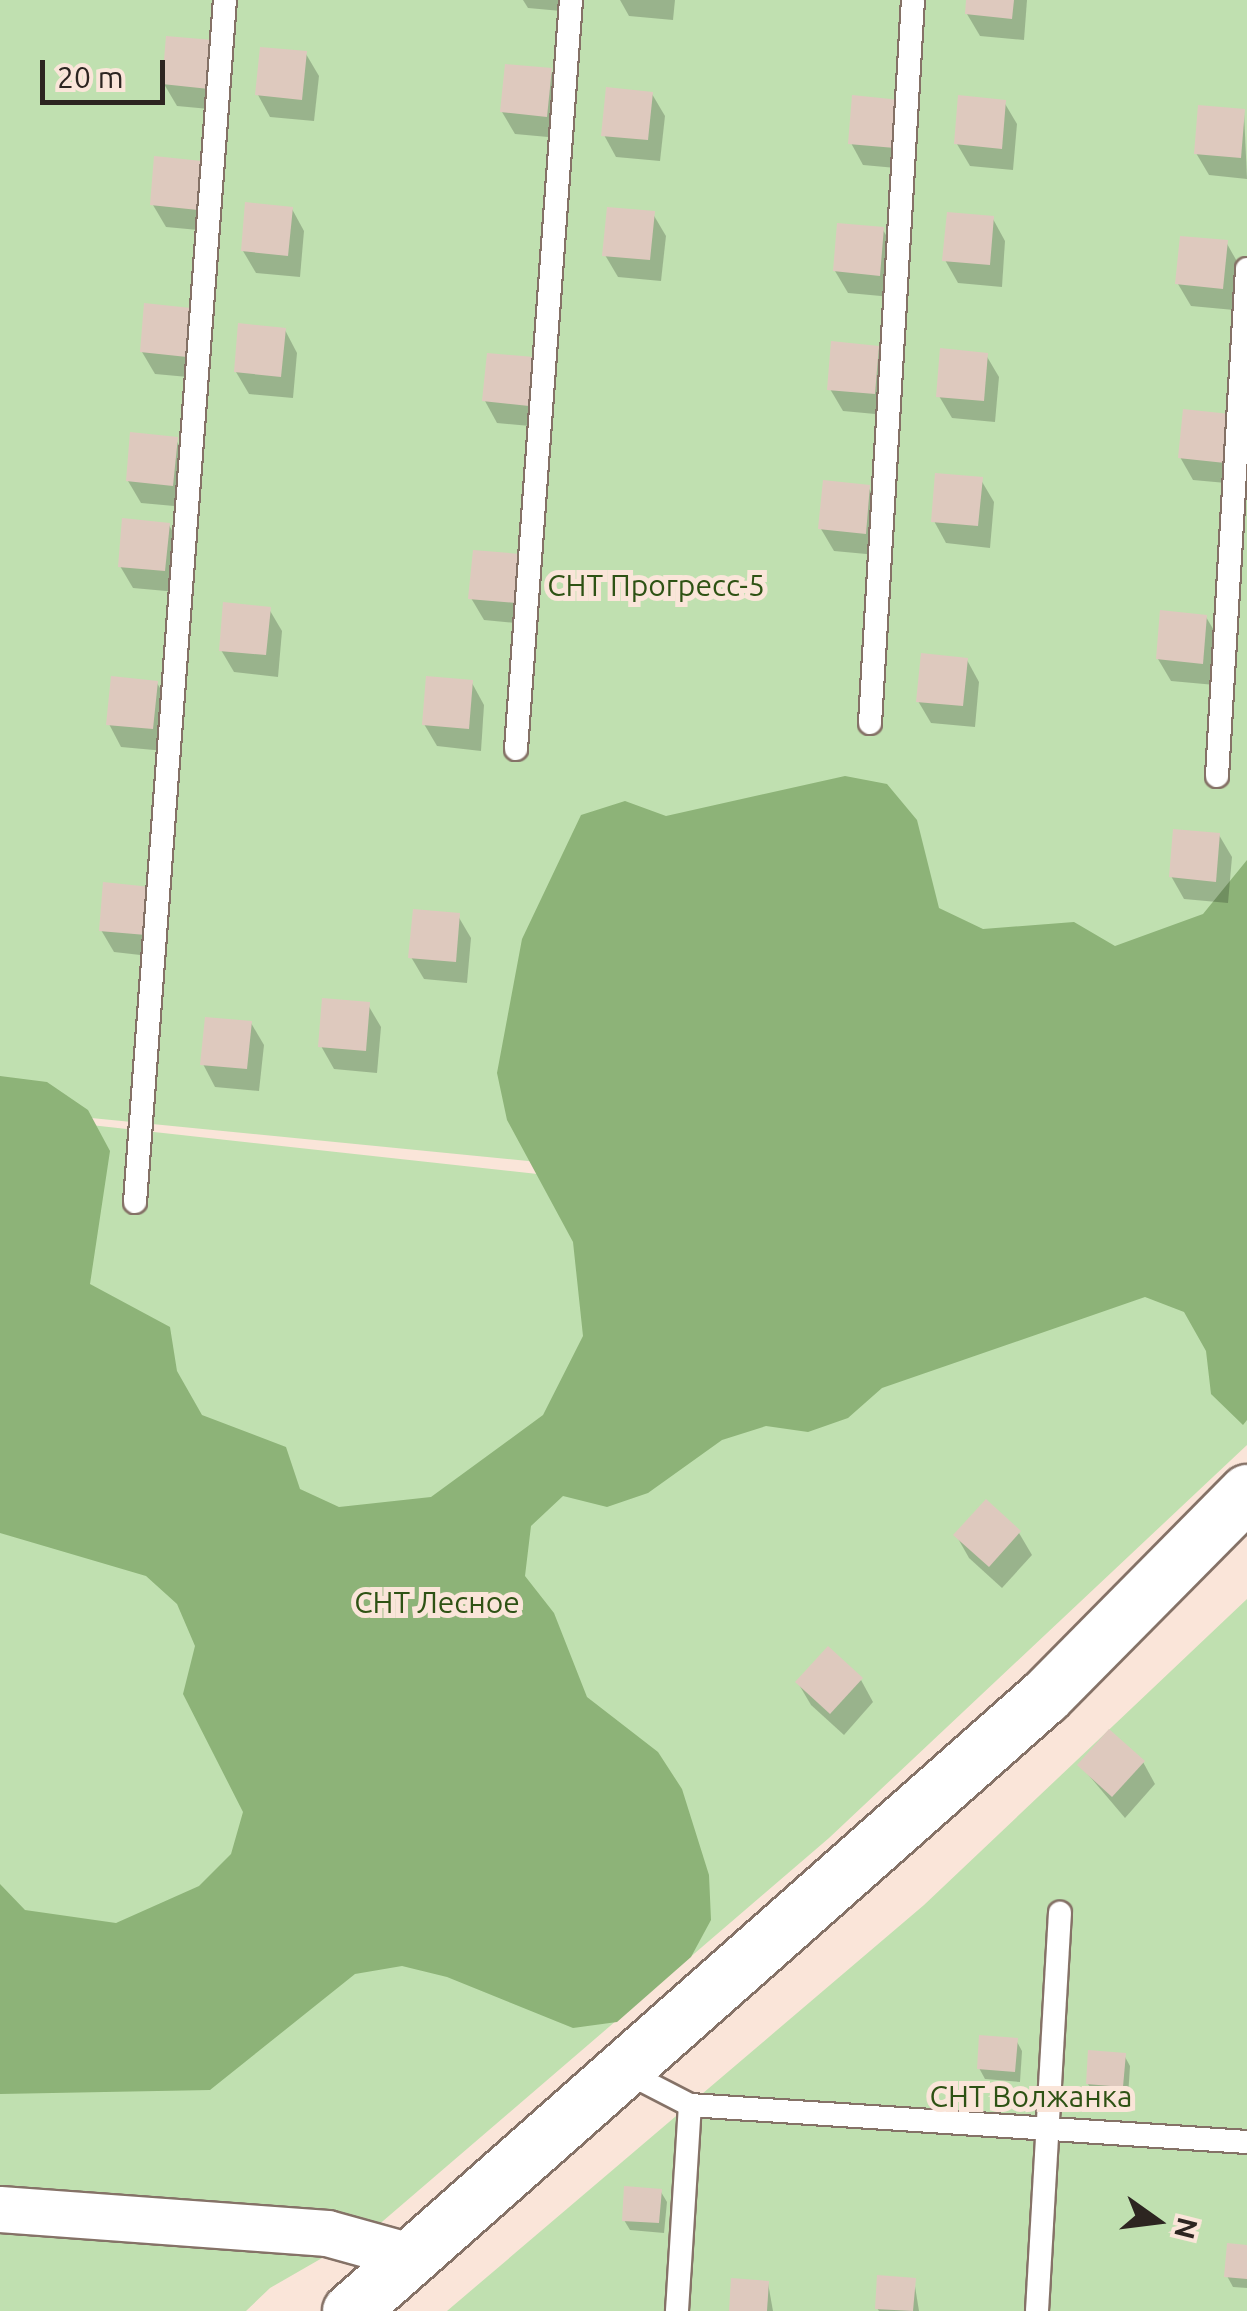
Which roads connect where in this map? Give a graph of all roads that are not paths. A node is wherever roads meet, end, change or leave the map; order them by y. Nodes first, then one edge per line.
1 (226, 0) edge
2 (572, 0) edge
3 (913, 0) edge
4 (1247, 269) edge
5 (870, 723) dead end
6 (516, 749) dead end
7 (1217, 776) dead end
8 (135, 1202) dead end
9 (1247, 1492) edge
10 (1060, 1913) dead end
11 (624, 2071) junction
12 (690, 2106) junction
13 (1048, 2129) junction
14 (1247, 2142) edge
15 (0, 2209) edge
16 (410, 2256) junction
17 (350, 2311) edge
18 (677, 2311) edge
19 (1037, 2311) edge

1 - 8 lane
2 - 6 lane
3 - 5 lane
4 - 7 lane
9 - 11 street
10 - 13 lane
11 - 12 lane
11 - 16 street
12 - 13 lane
12 - 18 lane
13 - 14 lane
13 - 19 lane
15 - 16 street
16 - 17 street

